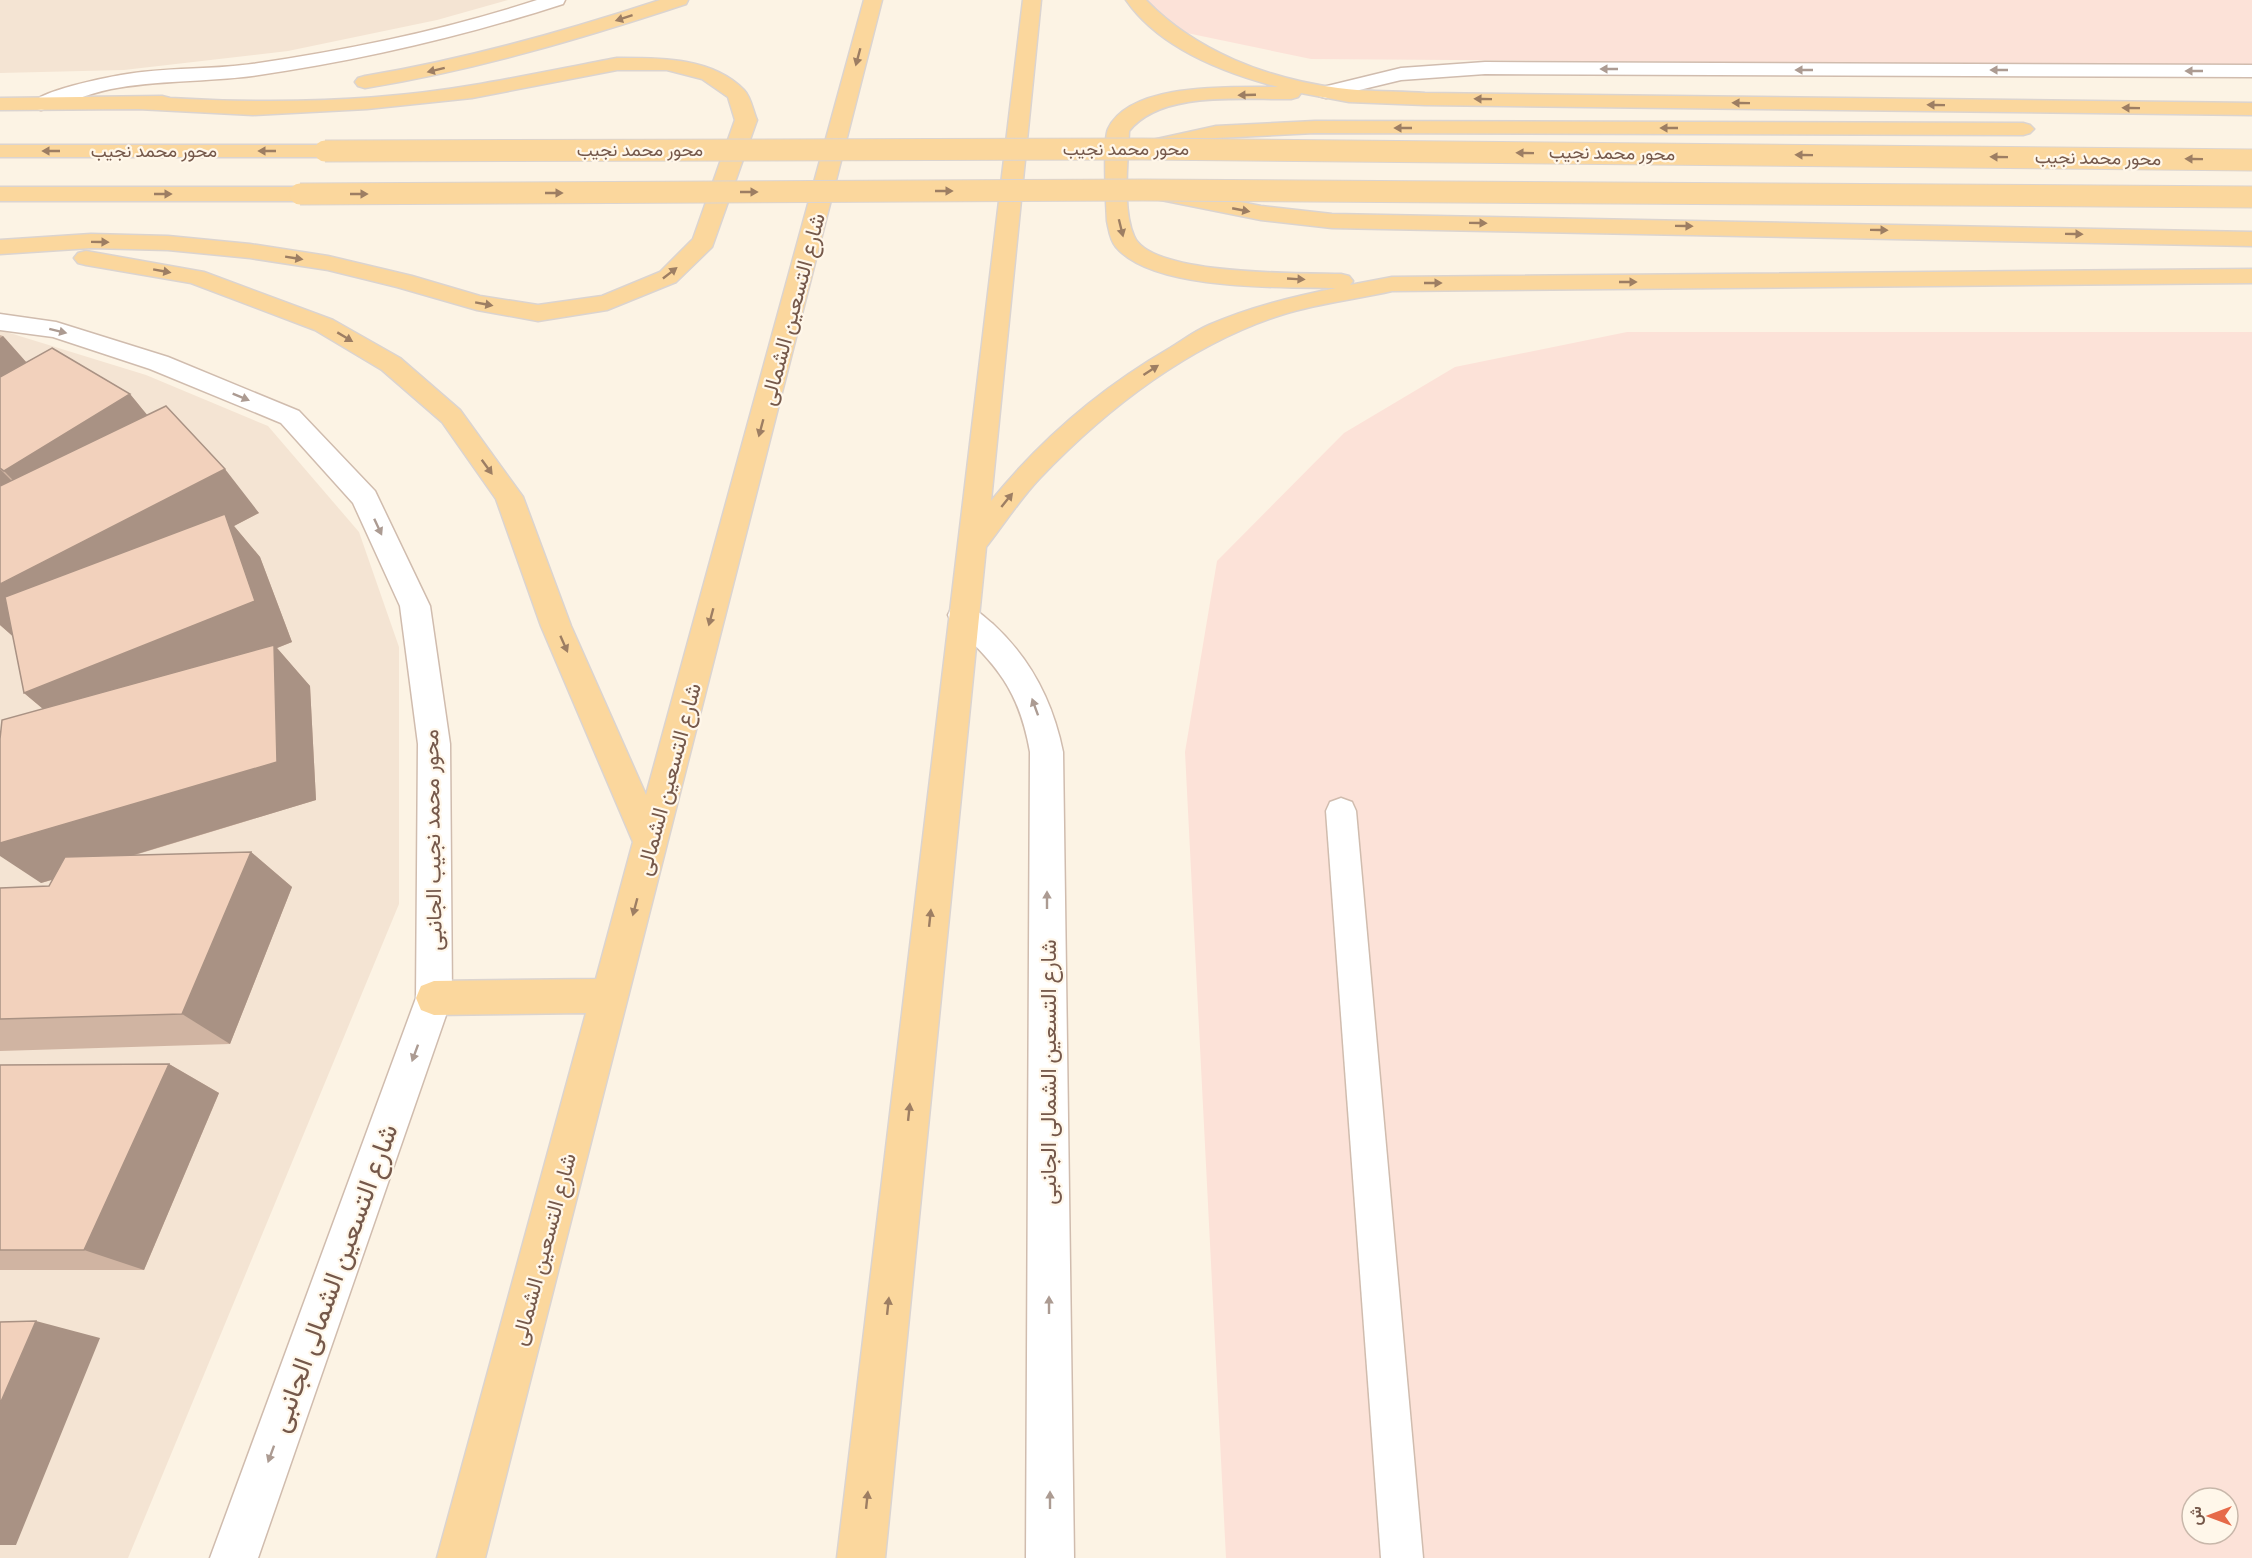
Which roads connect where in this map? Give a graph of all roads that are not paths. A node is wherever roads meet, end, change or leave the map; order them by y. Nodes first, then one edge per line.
1 (556, 0) edge
2 (679, 0) edge
3 (873, 0) edge
4 (1032, 0) edge
5 (1135, 0) edge
6 (2252, 72) edge
7 (1326, 92) junction
8 (0, 104) edge
9 (41, 104) junction
10 (141, 104) junction
11 (2252, 109) edge
12 (2252, 119) edge
13 (2110, 127) dead end
14 (2041, 129) dead end
15 (1142, 149) junction
16 (0, 152) edge
17 (2252, 160) edge
18 (1143, 190) junction
19 (0, 194) edge
20 (2252, 197) edge
21 (2252, 239) edge
22 (0, 249) edge
23 (2252, 276) edge
24 (1392, 284) junction
25 (0, 322) edge
26 (970, 546) junction
27 (963, 615) junction
28 (1341, 811) dead end
29 (651, 844) junction
30 (610, 996) junction
31 (434, 998) junction
32 (234, 1558) edge
33 (461, 1558) edge
34 (861, 1558) edge
35 (1050, 1558) edge
36 (1402, 1558) edge

1 - 9 street
2 -> 10 main road
3 -> 29 main road, شارع التسعين الشمالى
4 - 26 main road
5 - 7 main road
6 -> 7 street
11 -> 7 main road
7 -> 24 main road
8 - 9 main road
9 - 10 main road
22 -> 10 main road
12 - 13 main road
14 -> 15 main road, bridge
15 -> 16 main road, محور محمد نجيب, bridge
17 -> 15 main road, محور محمد نجيب, bridge
19 -> 18 main road, محور محمد نجيب, bridge
18 - 20 main road, محور محمد نجيب, bridge
18 -> 21 main road, bridge
22 -> 29 main road
24 -> 23 main road
26 -> 24 main road
25 -> 31 street, محور محمد نجيب الجانبى
26 - 27 main road
34 -> 27 main road
35 -> 27 street, شارع التسعين الشمالى الجانبى
28 - 36 lane
29 -> 30 main road, شارع التسعين الشمالى
30 - 31 main road
30 - 33 main road, شارع التسعين الشمالى
31 -> 32 street, شارع التسعين الشمالى الجانبى

